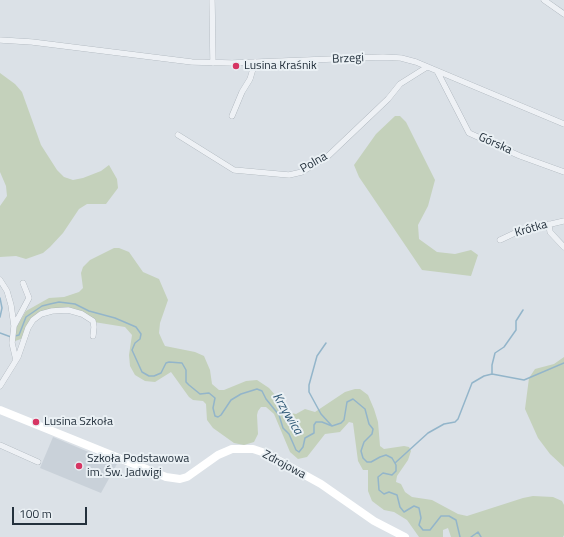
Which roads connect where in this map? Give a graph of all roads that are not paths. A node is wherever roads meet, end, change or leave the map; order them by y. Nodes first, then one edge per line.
1 (212, 0) edge
2 (544, 0) edge
3 (564, 14) edge
4 (0, 40) edge
5 (255, 62) junction
6 (213, 63) junction
7 (427, 67) junction
8 (436, 71) junction
9 (232, 116) dead end
10 (564, 124) edge
11 (178, 135) dead end
12 (564, 172) edge
13 (564, 221) edge
14 (549, 224) junction
15 (500, 240) dead end
16 (564, 247) edge
17 (0, 280) edge
18 (23, 283) dead end
19 (13, 334) junction
20 (93, 336) dead end
21 (16, 360) junction
22 (0, 386) edge
23 (0, 410) edge
24 (0, 445) edge
25 (38, 462) dead end
26 (406, 537) edge

1 - 6 street
2 - 3 street
4 - 6 street, Brzegi
5 - 6 street, Brzegi
5 - 7 street, Brzegi
5 - 9 street
7 - 8 street, Brzegi
7 - 11 street, Polna
8 - 10 street, Brzegi
8 - 12 street, Górska
13 - 14 street, Krótka
14 - 15 street, Krótka
14 - 16 street
17 - 19 street
18 - 19 street
19 - 21 street
20 - 21 street
21 - 22 street
23 - 26 street, Zdrojowa
24 - 25 street

